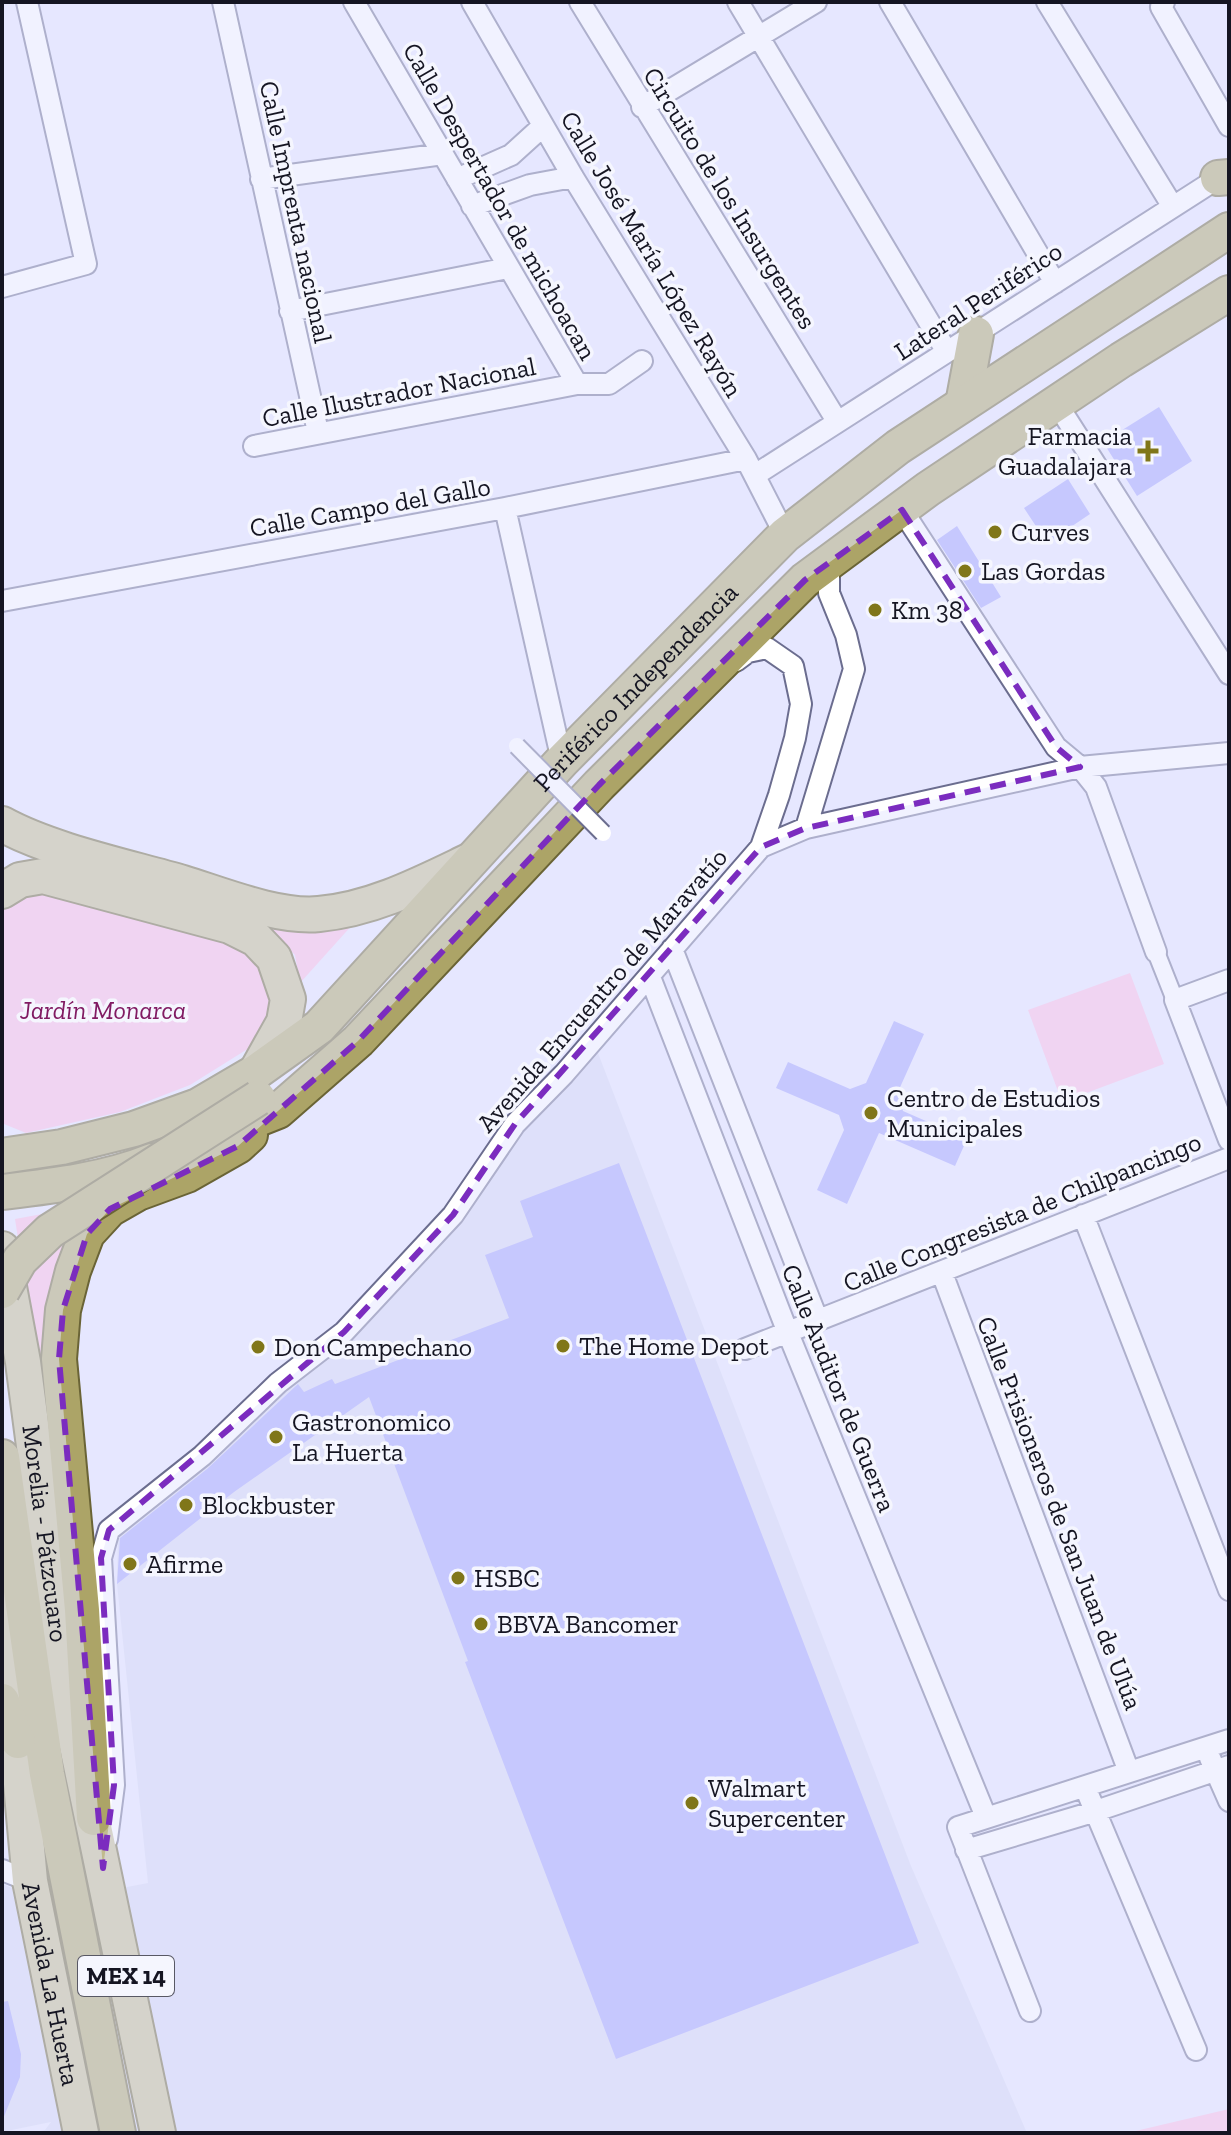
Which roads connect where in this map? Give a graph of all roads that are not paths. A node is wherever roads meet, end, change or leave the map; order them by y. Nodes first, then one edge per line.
1 (27, 2) edge
2 (223, 2) edge
3 (354, 2) edge
4 (472, 2) edge
5 (580, 2) edge
6 (738, 2) edge
7 (816, 2) edge
8 (890, 2) edge
9 (1047, 2) edge
10 (1164, 2) edge
11 (758, 37) junction
12 (642, 107) junction
13 (543, 126) junction
14 (1229, 126) edge
15 (443, 154) junction
16 (511, 155) junction
17 (1225, 175) edge
18 (573, 177) junction
19 (261, 179) junction
20 (457, 179) junction
21 (530, 185) junction
22 (472, 206) junction
23 (1173, 207) junction
24 (1229, 230) edge
25 (508, 268) junction
26 (1055, 283) junction
27 (2, 287) edge
28 (1225, 305) edge
29 (290, 311) junction
30 (976, 334) junction
31 (947, 352) junction
32 (642, 361) dead end
33 (577, 384) junction
34 (963, 404) junction
35 (1057, 404) junction
36 (837, 421) junction
37 (318, 432) junction
38 (254, 446) dead end
39 (751, 467) junction
40 (505, 508) junction
41 (902, 510) junction
42 (785, 535) junction
43 (829, 563) junction
44 (2, 601) edge
45 (1229, 674) edge
46 (697, 688) junction
47 (626, 694) junction
48 (517, 746) dead end
49 (1229, 753) edge
50 (562, 761) junction
51 (1080, 767) junction
52 (2, 824) edge
53 (806, 828) junction
54 (603, 833) dead end
55 (761, 847) junction
56 (469, 861) junction
57 (2, 891) edge
58 (672, 949) junction
59 (1156, 952) joint
60 (650, 977) junction
61 (1229, 980) edge
62 (1175, 1000) junction
63 (264, 1094) junction
64 (1229, 1140) edge
65 (2, 1156) edge
66 (1229, 1158) edge
67 (2, 1192) edge
68 (1083, 1215) junction
69 (2, 1249) edge
70 (942, 1273) junction
71 (2, 1291) edge
72 (818, 1321) junction
73 (788, 1333) junction
74 (745, 1349) dead end
75 (2, 1457) edge
76 (2, 1577) edge
77 (1229, 1590) edge
78 (2, 1701) edge
79 (1229, 1740) edge
80 (18, 1741) junction
81 (1205, 1747) junction
82 (1222, 1768) edge
83 (1129, 1772) junction
84 (1085, 1787) junction
85 (1229, 1801) edge
86 (1093, 1812) junction
87 (986, 1817) junction
88 (94, 1818) junction
89 (966, 1850) junction
90 (103, 1868) junction
91 (16, 1876) edge
92 (1030, 2011) dead end
93 (1196, 2050) dead end
94 (81, 2133) edge
95 (118, 2133) edge
96 (158, 2133) edge

1 - 27 street
2 - 19 street, Calle Imprenta nacional
3 - 15 street, Calle Despertador de michoacan
4 - 13 street, Calle José María López Rayón
5 - 12 street, Circuito de los Insurgentes
6 - 11 street
7 - 11 street
8 - 26 street
9 - 23 street
10 - 14 street
11 - 12 street
11 - 31 street
12 - 36 street, Circuito de los Insurgentes
13 - 16 street
13 - 18 street, Calle José María López Rayón
15 - 19 street
15 - 20 street, Calle Despertador de michoacan
16 - 20 street
16 - 21 street
17 - 23 street, Lateral Periférico
18 - 21 street
18 - 39 street, Calle José María López Rayón
19 - 29 street, Calle Imprenta nacional
20 - 22 street, Calle Despertador de michoacan
21 - 22 street
22 - 25 street, Calle Despertador de michoacan
23 - 26 street, Lateral Periférico
24 - 34 highway, Periférico Independencia
25 - 29 street
25 - 33 street, Calle Despertador de michoacan
26 - 30 street, Lateral Periférico
28 - 35 highway, Periférico Independencia
29 - 37 street, Calle Imprenta nacional
30 - 31 street, Lateral Periférico
30 - 34 highway
31 - 36 street, Lateral Periférico
32 - 33 street, Calle Ilustrador Nacional
33 - 37 street, Calle Ilustrador Nacional
34 - 42 highway, Periférico Independencia
35 - 41 highway, Periférico Independencia
35 - 45 street
36 - 39 street, Lateral Periférico
37 - 38 street, Calle Ilustrador Nacional
39 - 40 street, Calle Campo del Gallo
39 - 42 street, Calle José María López Rayón
40 - 44 street, Calle Campo del Gallo
40 - 50 street
41 - 43 highway, Periférico Independencia
41 - 51 street
42 - 47 highway, Periférico Independencia
43 - 46 highway, Periférico Independencia
43 - 53 street
46 - 55 street
46 - 63 highway, Periférico Independencia
47 - 50 highway, Periférico Independencia
47 - 63 highway
48 - 54 street, bridge
49 - 51 street
50 - 56 highway, Periférico Independencia
51 - 53 street
51 - 59 street
52 - 56 main road
53 - 55 street
55 - 58 street, Avenida Encuentro de Maravatío
56 - 63 highway, Periférico Independencia
57 - 63 main road
58 - 60 street, Avenida Encuentro de Maravatío
58 - 72 street, Calle Auditor de Guerra
59 - 62 street
60 - 73 street, Calle Auditor de Guerra
60 - 90 street, Avenida Encuentro de Maravatío
61 - 62 street
62 - 64 street
63 - 65 highway, Periférico Independencia
63 - 67 highway, Periférico Independencia
63 - 71 highway, bridge
63 - 88 highway
66 - 68 street, Calle Congresista de Chilpancingo
68 - 70 street, Calle Congresista de Chilpancingo
68 - 77 street
69 - 88 main road, Morelia - Pátzcuaro / MEX 14
70 - 72 street, Calle Congresista de Chilpancingo
70 - 83 street, Calle Prisioneros de San Juan de Ulúa
72 - 73 street, Calle Congresista de Chilpancingo
73 - 74 street, Calle Congresista de Chilpancingo
73 - 87 street, Calle Auditor de Guerra
75 - 95 highway
76 - 80 main road, MEX 14
78 - 80 highway
79 - 81 street
80 - 91 main road, Avenida La Huerta / MEX 14
81 - 82 street
81 - 83 street
82 - 85 street
82 - 86 street
83 - 84 street
84 - 86 street
84 - 87 street
86 - 89 street
86 - 93 street
87 - 89 street
88 - 90 main road, MEX 14
89 - 92 street
90 - 96 main road, MEX 14
91 - 94 main road, Avenida La Huerta / MEX 14

